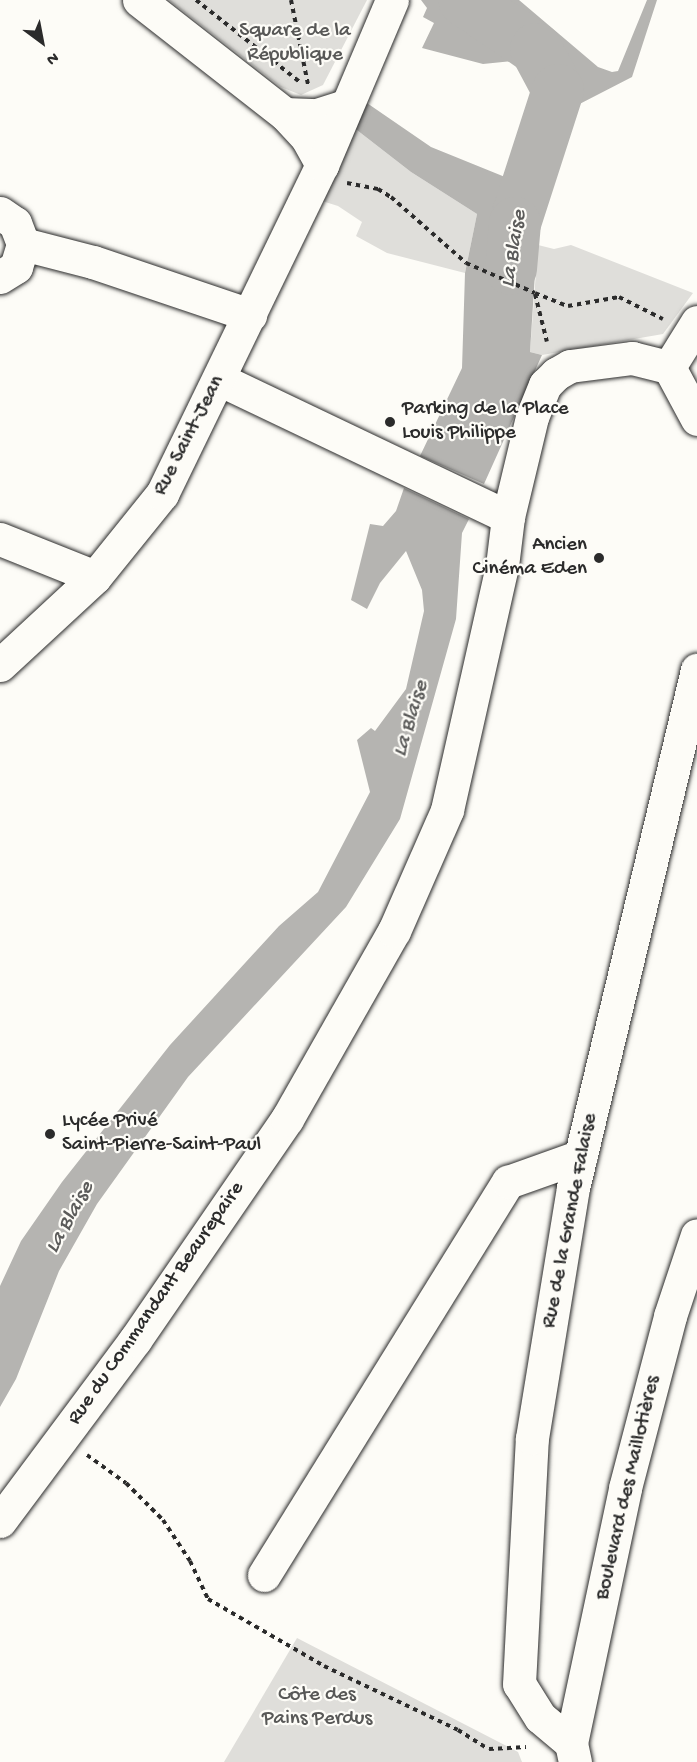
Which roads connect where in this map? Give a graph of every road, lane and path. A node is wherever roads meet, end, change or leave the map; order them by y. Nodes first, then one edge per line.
1 (138, 0) edge
2 (196, 0) edge
3 (291, 0) edge
4 (392, 0) edge
5 (344, 106) junction
6 (285, 114) junction
7 (320, 168) junction
8 (0, 213) edge
9 (23, 244) junction
10 (0, 277) edge
11 (535, 293) junction
12 (250, 315) junction
13 (694, 328) edge
14 (669, 367) junction
15 (556, 374) junction
16 (219, 379) junction
17 (697, 419) edge
18 (497, 511) junction
19 (0, 539) edge
20 (95, 577) junction
21 (0, 665) edge
22 (697, 670) edge
23 (581, 1156) junction
24 (697, 1235) edge
25 (62, 1437) junction
26 (0, 1521) edge
27 (264, 1575) dead end
28 (573, 1753) edge

1 - 6 street
2 - 3 path
4 - 5 street, Rue Saint-Jean
5 - 6 street
5 - 7 street, Rue Saint-Jean
6 - 7 street
7 - 11 path
7 - 12 street, Rue Saint-Jean
8 - 9 street
9 - 10 street
9 - 12 street
11 - 13 path
11 - 15 path
12 - 16 street, Rue Saint-Jean
13 - 14 street
14 - 15 street
14 - 17 street
15 - 18 street, Rue du Commandant Beaurepaire
16 - 18 street
16 - 20 street, Rue Saint-Jean
18 - 25 street, Rue du Commandant Beaurepaire
19 - 20 street
20 - 21 street, Rue Saint-Jean
22 - 23 street, Rue de la Grande Falaise
23 - 27 street
23 - 28 street, Rue de la Grande Falaise
24 - 28 street, Boulevard des Maillotières
25 - 26 street, Rue du Commandant Beaurepaire
25 - 28 path

